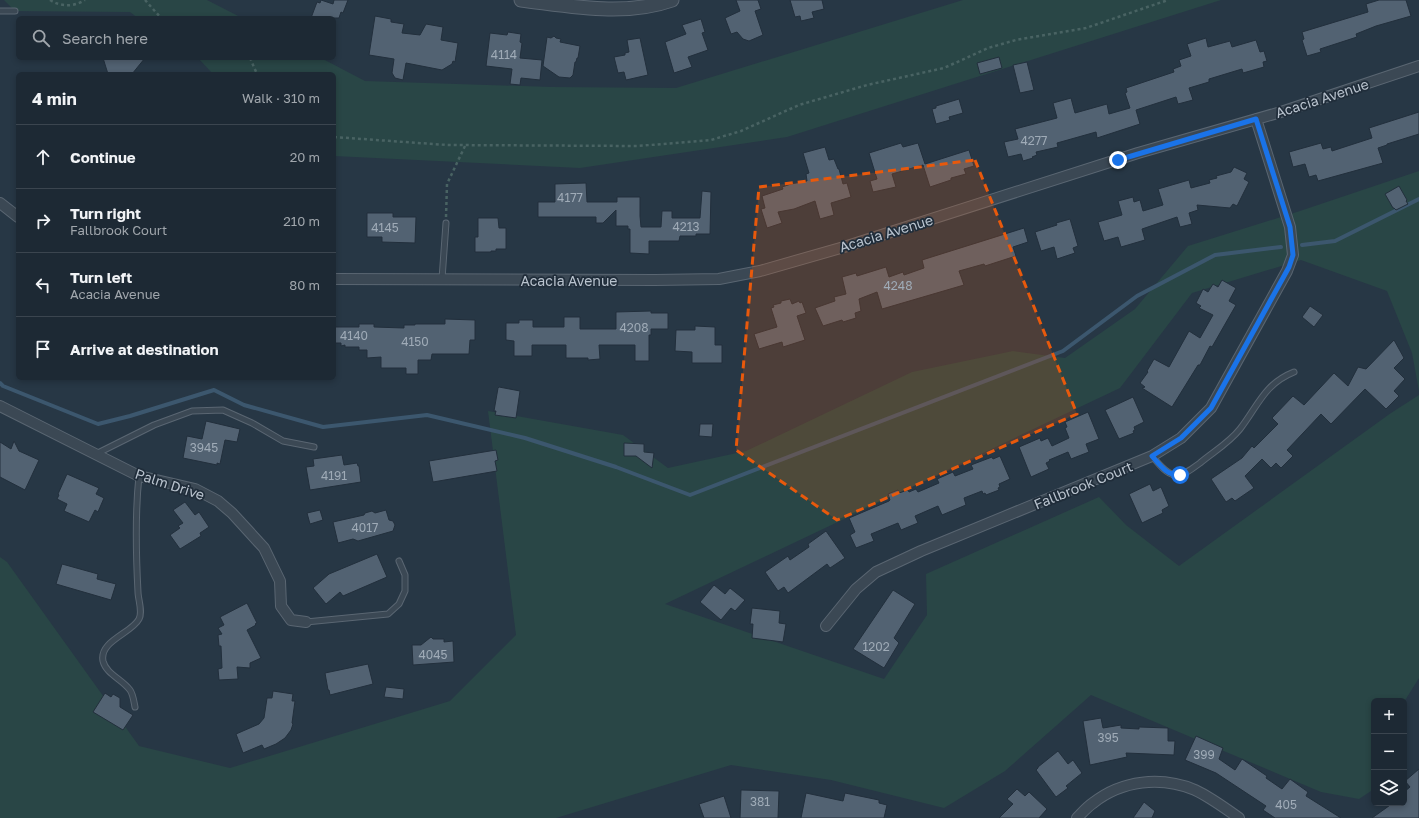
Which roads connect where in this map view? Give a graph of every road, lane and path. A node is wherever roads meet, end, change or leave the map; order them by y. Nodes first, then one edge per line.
1 (50, 0) edge
2 (85, 0) edge
3 (145, 0) edge
4 (521, 0) edge
5 (672, 0) edge
6 (1168, 0) edge
7 (0, 11) edge
8 (15, 11) dead end
9 (159, 16) edge
10 (251, 60) edge
11 (1419, 66) edge
12 (256, 72) edge
13 (1256, 119) junction
14 (336, 137) edge
15 (465, 145) junction
16 (0, 203) edge
17 (16, 215) edge
18 (446, 223) joint
19 (336, 279) edge
20 (442, 279) junction
21 (1294, 372) dead end
22 (0, 406) edge
23 (314, 447) dead end
24 (95, 454) junction
25 (1152, 456) junction
26 (139, 476) junction
27 (399, 560) dead end
28 (306, 622) joint
29 (826, 626) dead end
30 (135, 707) dead end
31 (1077, 818) edge
32 (1239, 818) edge

1 - 2 path
3 - 9 path
4 - 5 street
6 - 15 path
7 - 8 lane
10 - 12 path
11 - 13 street, Acacia Avenue
13 - 20 street, Acacia Avenue
13 - 25 street, Fallbrook Court
14 - 15 path
15 - 18 path
16 - 17 street
18 - 20 lane
19 - 20 street, Acacia Avenue
21 - 25 lane
22 - 24 street, Palm Drive
23 - 24 lane
24 - 26 street, Palm Drive
25 - 29 street, Fallbrook Court
26 - 28 street, Palm Drive
26 - 30 lane
27 - 28 lane
31 - 32 street

